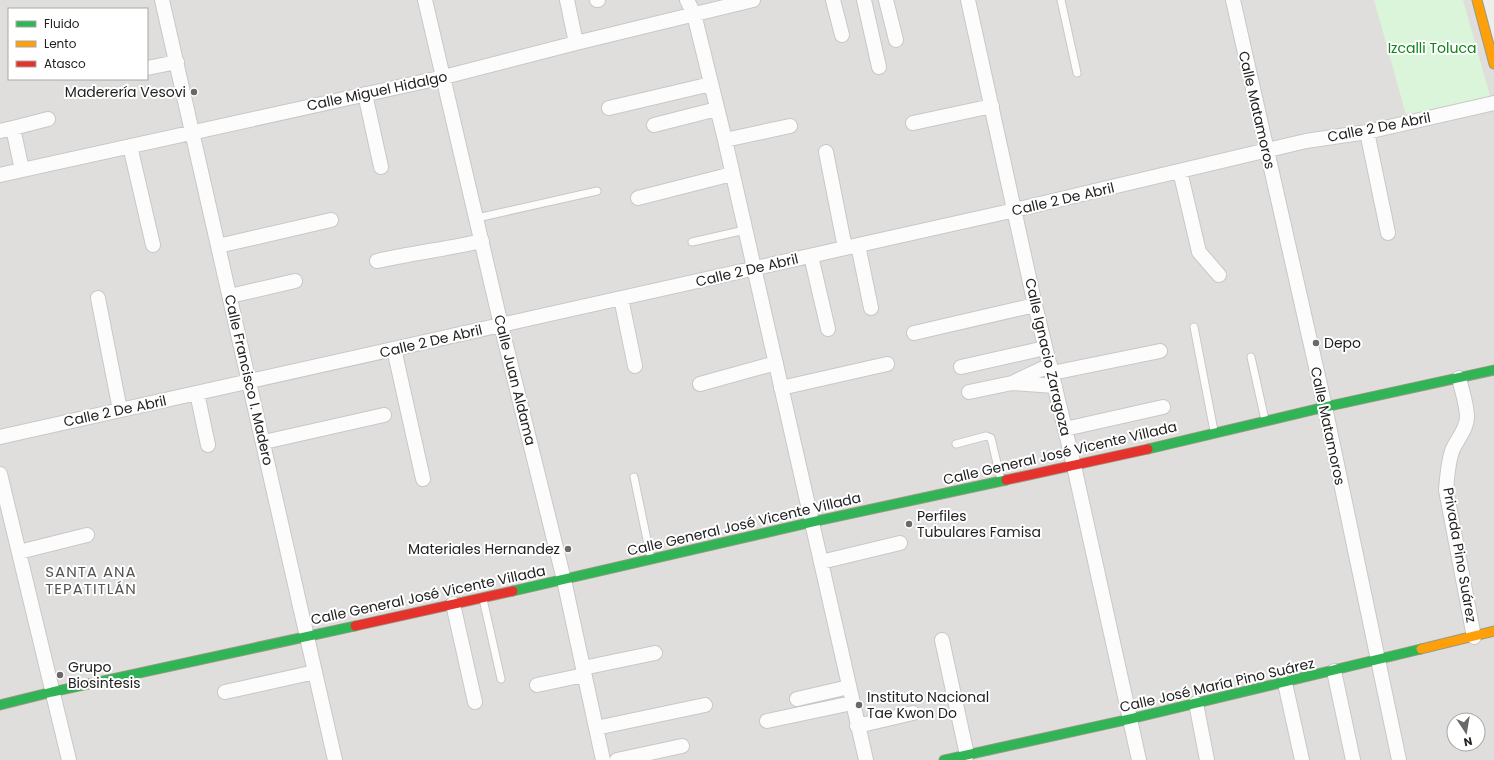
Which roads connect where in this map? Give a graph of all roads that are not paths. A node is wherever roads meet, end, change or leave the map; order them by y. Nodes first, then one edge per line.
1 (162, 0) edge
2 (425, 0) edge
3 (567, 0) edge
4 (687, 0) edge
5 (753, 0) edge
6 (833, 0) edge
7 (864, 0) edge
8 (886, 0) edge
9 (968, 0) edge
10 (1061, 0) edge
11 (1233, 0) edge
12 (1477, 0) edge
13 (694, 14) junction
14 (842, 35) dead end
15 (896, 40) dead end
16 (576, 43) junction
17 (177, 62) junction
18 (1494, 64) edge
19 (879, 67) dead end
20 (148, 68) edge
21 (1077, 73) dead end
22 (444, 77) junction
23 (711, 84) junction
24 (365, 94) junction
25 (1494, 103) edge
26 (992, 106) junction
27 (609, 108) dead end
28 (717, 109) junction
29 (48, 119) dead end
30 (913, 123) dead end
31 (654, 125) dead end
32 (790, 126) dead end
33 (7, 129) edge
34 (193, 132) junction
35 (1367, 132) junction
36 (724, 140) junction
37 (130, 146) junction
38 (1266, 151) junction
39 (826, 152) dead end
40 (381, 167) dead end
41 (22, 170) junction
42 (1180, 171) junction
43 (732, 174) junction
44 (0, 175) edge
45 (597, 192) dead end
46 (638, 198) dead end
47 (1015, 210) junction
48 (476, 218) junction
49 (331, 220) dead end
50 (745, 230) junction
51 (1388, 233) dead end
52 (482, 241) junction
53 (692, 242) dead end
54 (153, 245) dead end
55 (218, 246) junction
56 (852, 247) junction
57 (810, 256) junction
58 (377, 261) dead end
59 (754, 269) junction
60 (1218, 275) dead end
61 (295, 281) dead end
62 (230, 296) junction
63 (98, 298) dead end
64 (621, 298) junction
65 (1035, 306) junction
66 (871, 308) dead end
67 (501, 325) junction
68 (1194, 327) dead end
69 (828, 329) dead end
70 (914, 333) dead end
71 (1045, 348) junction
72 (394, 349) junction
73 (1160, 351) dead end
74 (1251, 357) dead end
75 (776, 363) junction
76 (887, 364) dead end
77 (635, 366) dead end
78 (961, 367) dead end
79 (1494, 370) edge
80 (1052, 375) junction
81 (1459, 378) junction
82 (250, 382) junction
83 (1012, 383) junction
84 (700, 384) dead end
85 (781, 388) junction
86 (969, 392) dead end
87 (197, 393) junction
88 (1163, 407) dead end
89 (1325, 407) junction
90 (120, 410) junction
91 (384, 415) dead end
92 (1265, 422) junction
93 (1065, 429) junction
94 (1215, 433) junction
95 (0, 437) edge
96 (264, 442) junction
97 (956, 444) dead end
98 (208, 445) dead end
99 (1074, 466) junction
100 (0, 474) edge
101 (634, 477) dead end
102 (423, 479) dead end
103 (1002, 482) junction
104 (3, 498) edge
105 (812, 522) junction
106 (87, 535) dead end
107 (900, 543) dead end
108 (19, 552) junction
109 (651, 560) junction
110 (821, 562) junction
111 (564, 580) junction
112 (483, 597) junction
113 (453, 604) junction
114 (1494, 631) edge
115 (306, 635) junction
116 (1474, 637) junction
117 (942, 640) dead end
118 (655, 653) dead end
119 (1377, 661) junction
120 (1334, 671) junction
121 (315, 672) junction
122 (584, 672) junction
123 (501, 679) dead end
124 (1285, 683) junction
125 (537, 685) dead end
126 (849, 687) junction
127 (52, 692) junction
128 (225, 692) dead end
129 (797, 699) dead end
130 (475, 702) dead end
131 (852, 703) junction
132 (1196, 703) junction
133 (0, 705) edge
134 (705, 705) dead end
135 (913, 713) dead end
136 (1130, 719) junction
137 (767, 721) dead end
138 (857, 726) junction
139 (596, 728) junction
140 (682, 746) dead end
141 (957, 758) edge
142 (69, 760) edge
143 (336, 760) edge
144 (603, 760) edge
145 (617, 760) edge
146 (866, 760) edge
147 (1139, 760) edge
148 (1207, 760) edge
149 (1302, 760) edge
150 (1353, 760) edge
151 (1399, 760) edge

1 - 17 street, Calle Francisco I. Madero
2 - 22 street, Calle Juan Aldama
3 - 16 street
4 - 13 street
5 - 13 street, Calle Miguel Hidalgo
6 - 14 street
7 - 19 street
8 - 15 street
9 - 26 street, Calle Ignacio Zaragoza
10 - 21 lane
11 - 38 street, Calle Matamoros
12 - 18 main road
13 - 16 street, Calle Miguel Hidalgo
13 - 23 street
16 - 22 street, Calle Miguel Hidalgo
17 - 20 street
17 - 34 street, Calle Francisco I. Madero
22 - 24 street, Calle Miguel Hidalgo
22 - 48 street, Calle Juan Aldama
23 - 27 street
23 - 28 street
24 - 34 street, Calle Miguel Hidalgo
24 - 40 street
25 - 35 street, Calle 2 De Abril
26 - 30 street
26 - 47 street, Calle Ignacio Zaragoza
28 - 31 street
28 - 36 street
29 - 33 street
32 - 36 street
33 - 41 street
34 - 37 street, Calle Miguel Hidalgo
34 - 55 street, Calle Francisco I. Madero
35 - 38 street, Calle 2 De Abril
35 - 51 street
36 - 43 street
37 - 41 street, Calle Miguel Hidalgo
37 - 54 street
38 - 42 street, Calle 2 De Abril
38 - 89 street, Calle Matamoros
39 - 56 street
41 - 44 street, Calle Miguel Hidalgo
42 - 47 street, Calle 2 De Abril
42 - 60 street
43 - 46 street
43 - 50 street
45 - 48 lane
47 - 56 street, Calle 2 De Abril
47 - 65 street, Calle Ignacio Zaragoza
48 - 52 street, Calle Juan Aldama
49 - 55 street
50 - 53 lane
50 - 59 street
52 - 58 street
52 - 67 street, Calle Juan Aldama
55 - 62 street, Calle Francisco I. Madero
56 - 57 street, Calle 2 De Abril
56 - 66 street
57 - 59 street, Calle 2 De Abril
57 - 69 street
59 - 64 street, Calle 2 De Abril
59 - 75 street
61 - 62 street
62 - 82 street, Calle Francisco I. Madero
63 - 90 street
64 - 67 street, Calle 2 De Abril
64 - 77 street
65 - 70 street
65 - 71 street, Calle Ignacio Zaragoza
67 - 72 street, Calle 2 De Abril
67 - 111 street, Calle Juan Aldama
68 - 94 lane
71 - 78 street
71 - 80 street, Calle Ignacio Zaragoza
72 - 82 street, Calle 2 De Abril
72 - 102 street
73 - 80 street
74 - 92 lane
75 - 84 street
75 - 85 street
76 - 85 street
79 - 81 main road, Calle General José Vicente Villada
80 - 83 street
80 - 83 street
80 - 93 street, Calle Ignacio Zaragoza
81 - 89 main road, Calle General José Vicente Villada
81 - 116 street, Privada Pino Suárez
82 - 87 street, Calle 2 De Abril
82 - 96 street, Calle Francisco I. Madero
83 - 86 street
85 - 105 street
87 - 90 street, Calle 2 De Abril
87 - 98 street
88 - 93 street
89 - 92 main road, Calle General José Vicente Villada
89 - 119 street, Calle Matamoros
90 - 95 street, Calle 2 De Abril
91 - 96 street
92 - 94 main road, Calle General José Vicente Villada
93 - 99 street, Calle Ignacio Zaragoza
94 - 99 main road, Calle General José Vicente Villada
96 - 115 street, Calle Francisco I. Madero
97 - 103 lane
99 - 103 main road, Calle General José Vicente Villada
99 - 136 street, Calle Ignacio Zaragoza
100 - 104 street
101 - 109 lane
103 - 105 main road, Calle General José Vicente Villada
104 - 108 street
105 - 109 main road, Calle General José Vicente Villada
105 - 110 street
106 - 108 street
107 - 110 street
108 - 127 street
109 - 111 main road, Calle General José Vicente Villada
110 - 126 street
111 - 112 main road, Calle General José Vicente Villada
111 - 122 street, Calle Juan Aldama
112 - 113 main road, Calle General José Vicente Villada
112 - 123 lane
113 - 115 main road, Calle General José Vicente Villada
113 - 130 street
114 - 116 main road, Calle José María Pino Suárez
115 - 121 street, Calle Francisco I. Madero
115 - 127 main road, Calle General José Vicente Villada
116 - 119 main road, Calle José María Pino Suárez
117 - 141 street
118 - 122 street
119 - 120 main road, Calle José María Pino Suárez
119 - 151 street, Calle Matamoros
120 - 124 main road, Calle José María Pino Suárez
120 - 150 street
121 - 128 street
121 - 143 street, Calle Francisco I. Madero
122 - 125 street
122 - 139 street, Calle Juan Aldama
124 - 132 main road, Calle José María Pino Suárez
124 - 149 street
126 - 129 street
126 - 131 street
127 - 133 main road, Calle General José Vicente Villada
127 - 142 street
131 - 137 street
131 - 138 street
132 - 136 main road, Calle José María Pino Suárez
132 - 148 street
134 - 139 street
135 - 138 street
136 - 141 main road, Calle José María Pino Suárez
136 - 147 street, Calle Ignacio Zaragoza
138 - 146 street
139 - 144 street, Calle Juan Aldama
140 - 145 street

